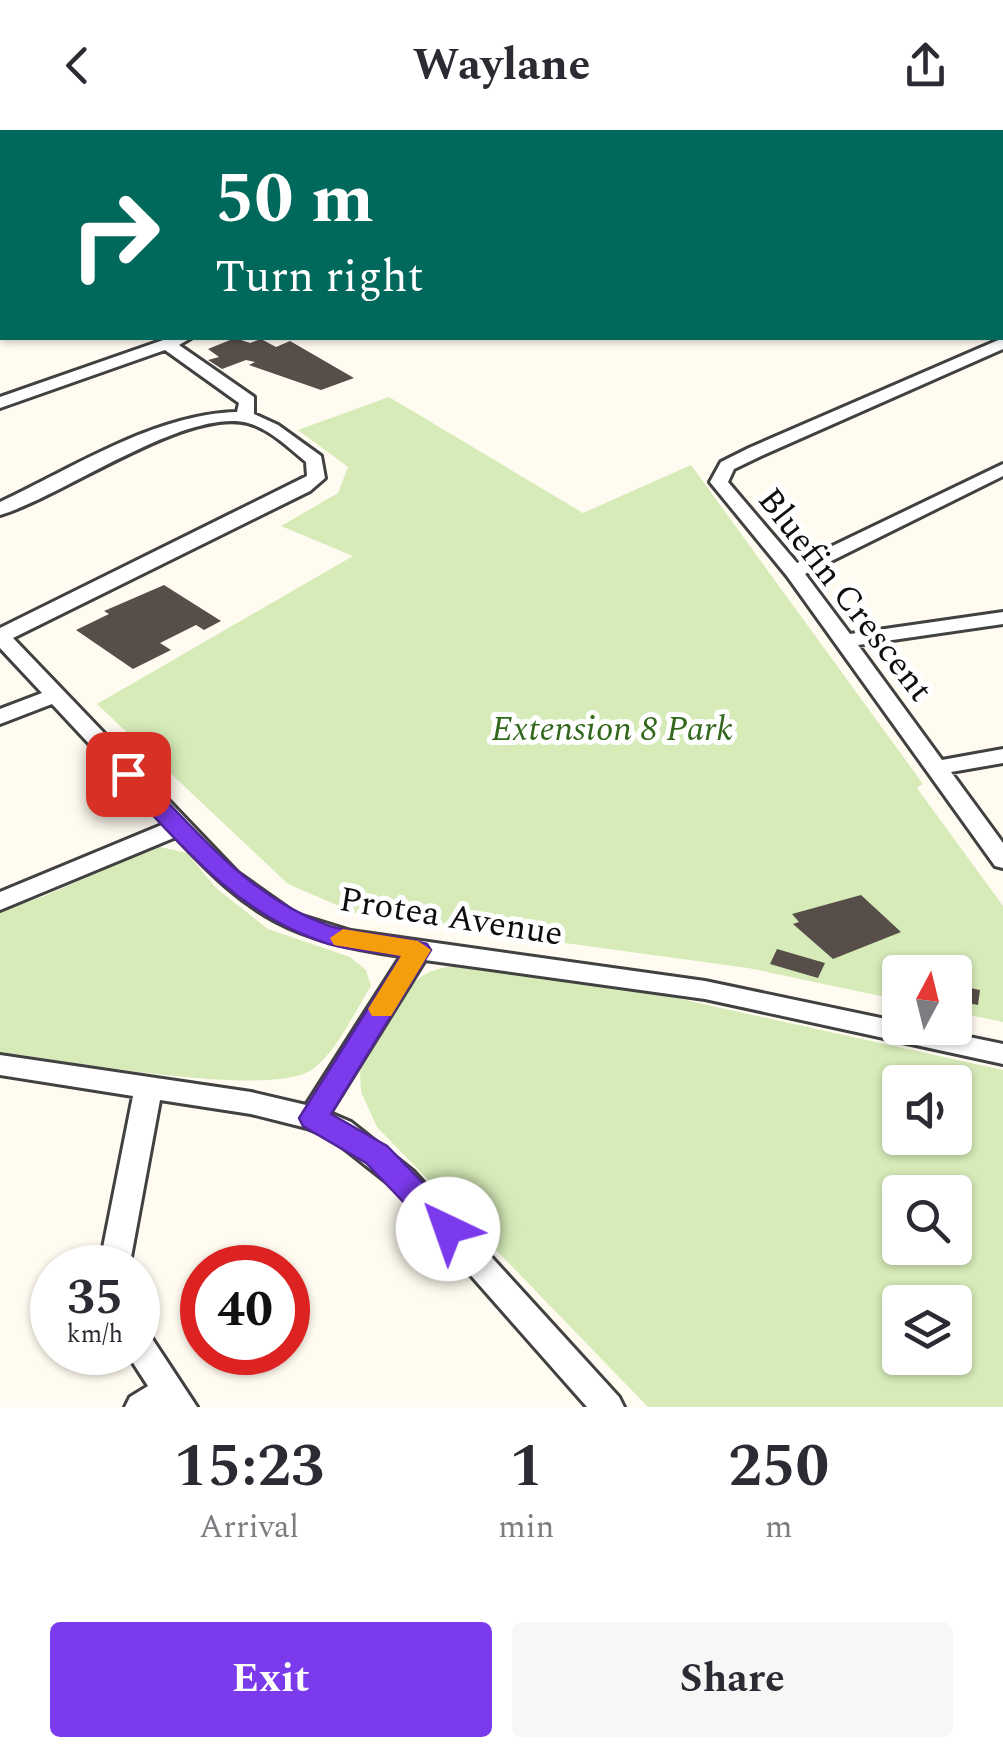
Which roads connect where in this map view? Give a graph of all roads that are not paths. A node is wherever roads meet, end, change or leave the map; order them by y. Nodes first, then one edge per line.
1 (174, 340) edge
2 (1003, 344) edge
3 (0, 403) edge
4 (245, 417) junction
5 (1003, 468) edge
6 (0, 509) edge
7 (794, 572) junction
8 (93, 591) junction
9 (76, 617) dead end
10 (1003, 618) edge
11 (0, 636) edge
12 (845, 642) junction
13 (54, 695) junction
14 (0, 717) edge
15 (1003, 756) edge
16 (935, 768) junction
17 (177, 828) junction
18 (1003, 860) edge
19 (0, 902) edge
20 (418, 950) junction
21 (1003, 1054) edge
22 (0, 1066) edge
23 (150, 1087) junction
24 (314, 1118) junction
25 (119, 1245) edge
26 (159, 1375) edge
27 (175, 1398) edge
28 (141, 1407) edge
29 (608, 1407) edge

1 - 3 street
1 - 4 street
2 - 7 street, Bluefin Crescent
4 - 6 street
4 - 8 street
5 - 7 street
7 - 12 street, Bluefin Crescent
8 - 9 street
8 - 11 street
10 - 12 street
11 - 13 street, Protea Avenue
12 - 16 street, Bluefin Crescent
13 - 14 street
13 - 17 street, Protea Avenue
15 - 16 street
16 - 18 street, Bluefin Crescent
17 - 19 street
17 - 20 street, Protea Avenue
20 - 21 street, Protea Avenue
20 - 24 street
22 - 23 street
23 - 24 street
23 - 25 street
24 - 29 street
26 - 27 street
27 - 28 street

